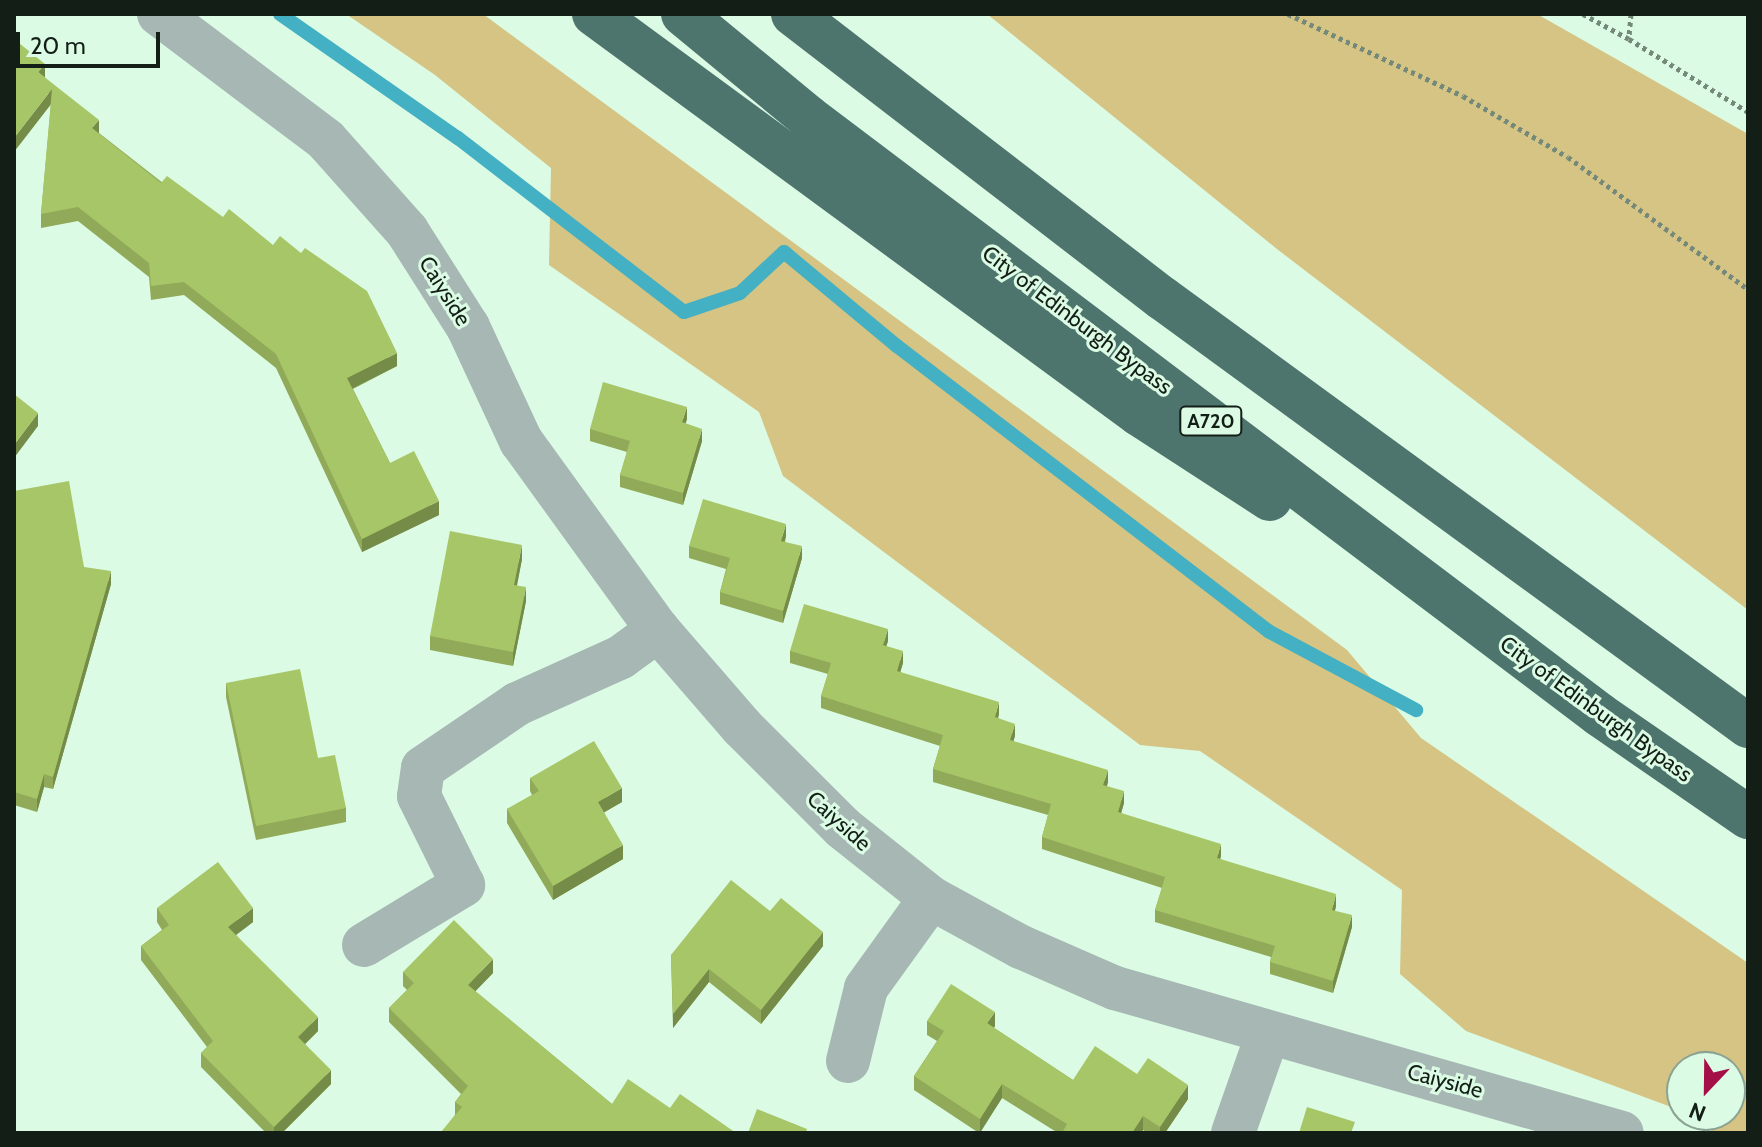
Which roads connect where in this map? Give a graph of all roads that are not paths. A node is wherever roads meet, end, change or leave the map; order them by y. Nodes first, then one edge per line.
1 (159, 14) edge
2 (594, 14) edge
3 (683, 14) edge
4 (793, 14) edge
5 (837, 14) edge
6 (1162, 298) junction
7 (658, 630) junction
8 (1600, 715) junction
9 (1748, 726) edge
10 (1748, 817) edge
11 (931, 898) junction
12 (364, 945) dead end
13 (1268, 1033) junction
14 (848, 1061) dead end
15 (1233, 1133) edge
16 (1622, 1133) edge

1 - 7 street, Caiyside
2 - 8 highway
3 - 8 highway, City of Edinburgh Bypass / A720
4 - 6 highway
5 - 6 highway
6 - 9 highway
7 - 11 street, Caiyside
7 - 12 street
8 - 10 highway, City of Edinburgh Bypass / A720
11 - 13 street, Caiyside
11 - 14 street
13 - 15 street
13 - 16 street, Caiyside

